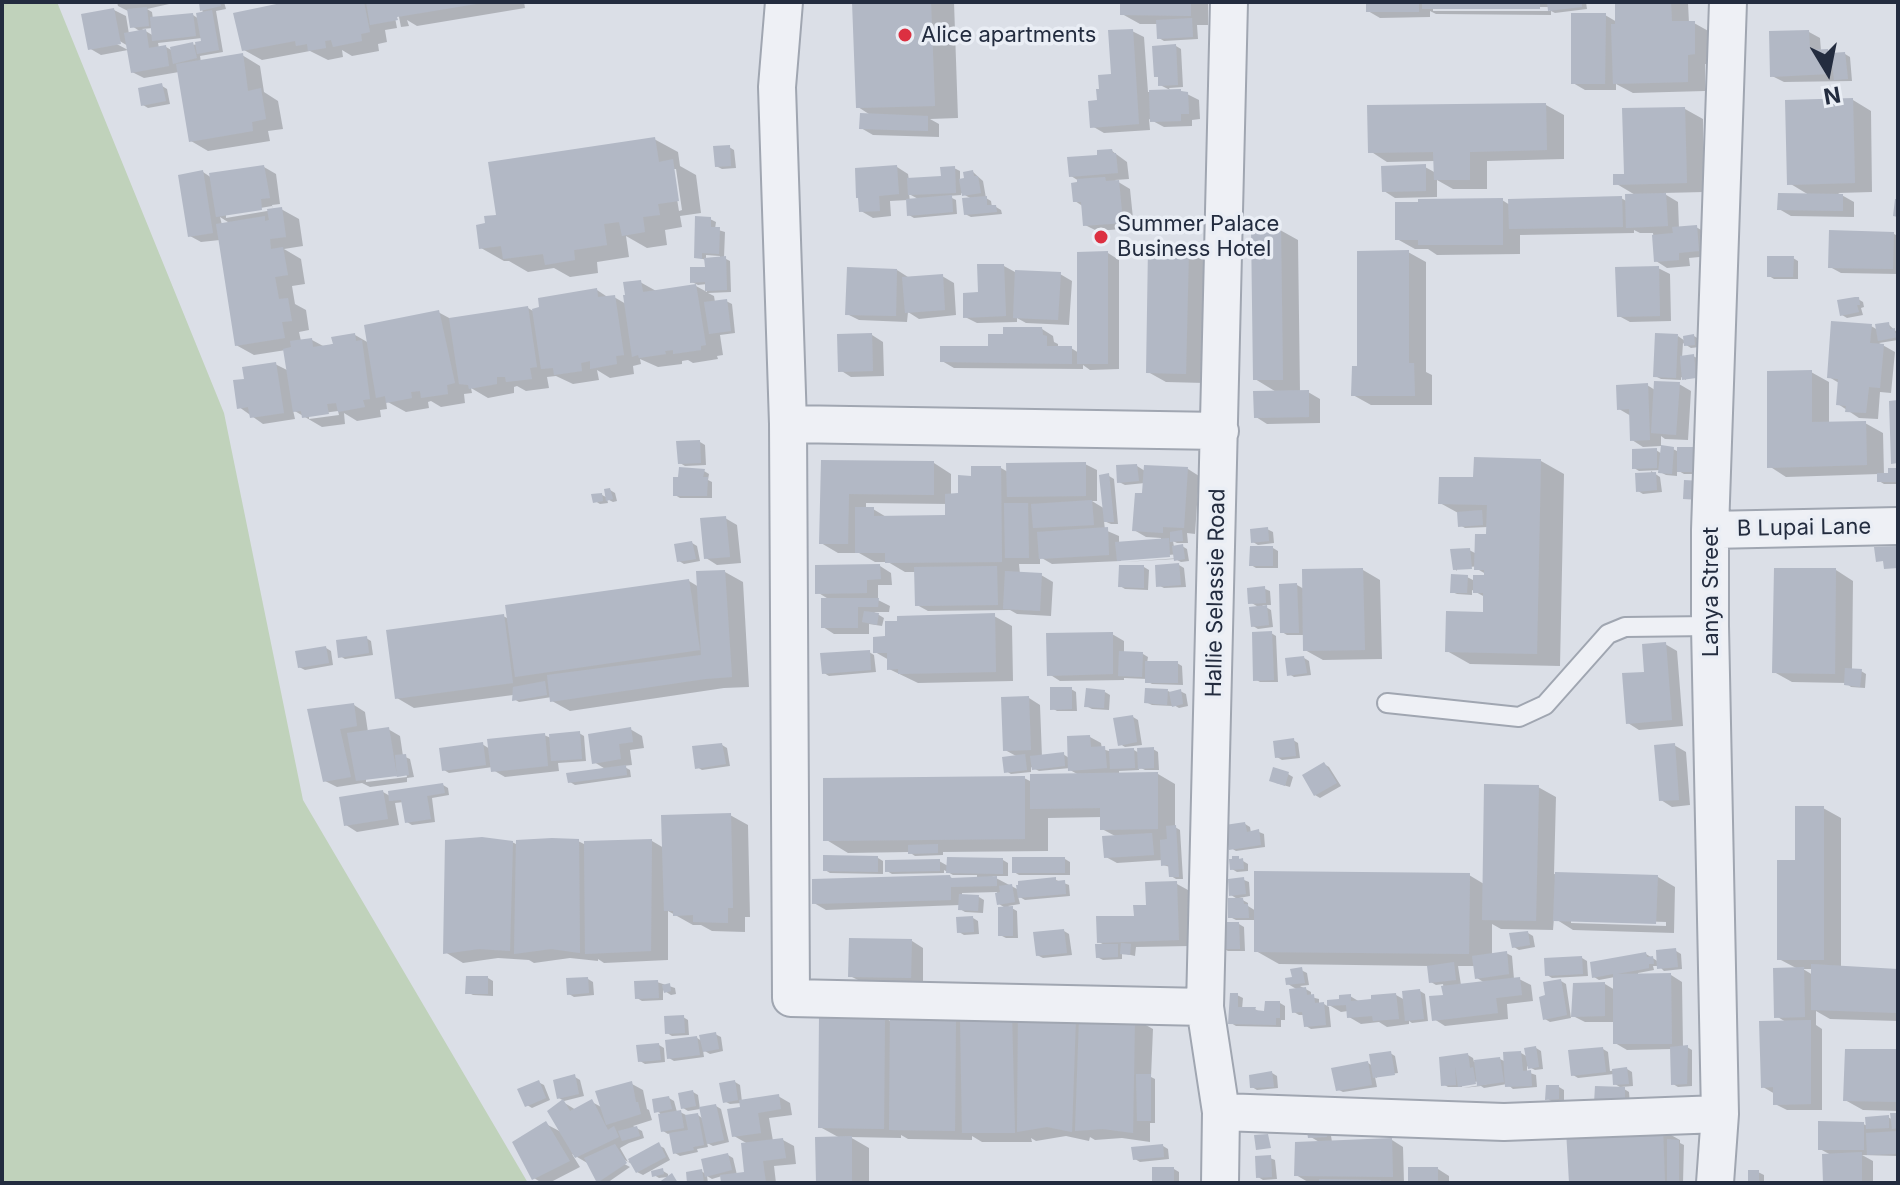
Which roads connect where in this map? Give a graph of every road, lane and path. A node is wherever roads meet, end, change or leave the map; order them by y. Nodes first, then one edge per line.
1 (784, 2) edge
2 (1229, 2) edge
3 (1728, 2) edge
4 (788, 424) junction
5 (1220, 431) junction
6 (1898, 526) edge
7 (1710, 530) junction
8 (1710, 626) junction
9 (1387, 703) dead end
10 (1205, 1007) junction
11 (1221, 1112) junction
12 (1720, 1114) junction
13 (1220, 1183) edge
14 (1715, 1183) edge

1 - 4 street
2 - 5 street, Hallie Selassie Road
3 - 7 street, Lanya Street
4 - 5 street
4 - 10 street
5 - 10 street, Hallie Selassie Road
6 - 7 street, B Lupai Lane
7 - 8 street, Lanya Street
8 - 9 lane
8 - 12 street, Lanya Street
10 - 11 street, Hallie Selassie Road
11 - 12 street
11 - 13 street, Hallie Selassie Road
12 - 14 street, Lanya Street

